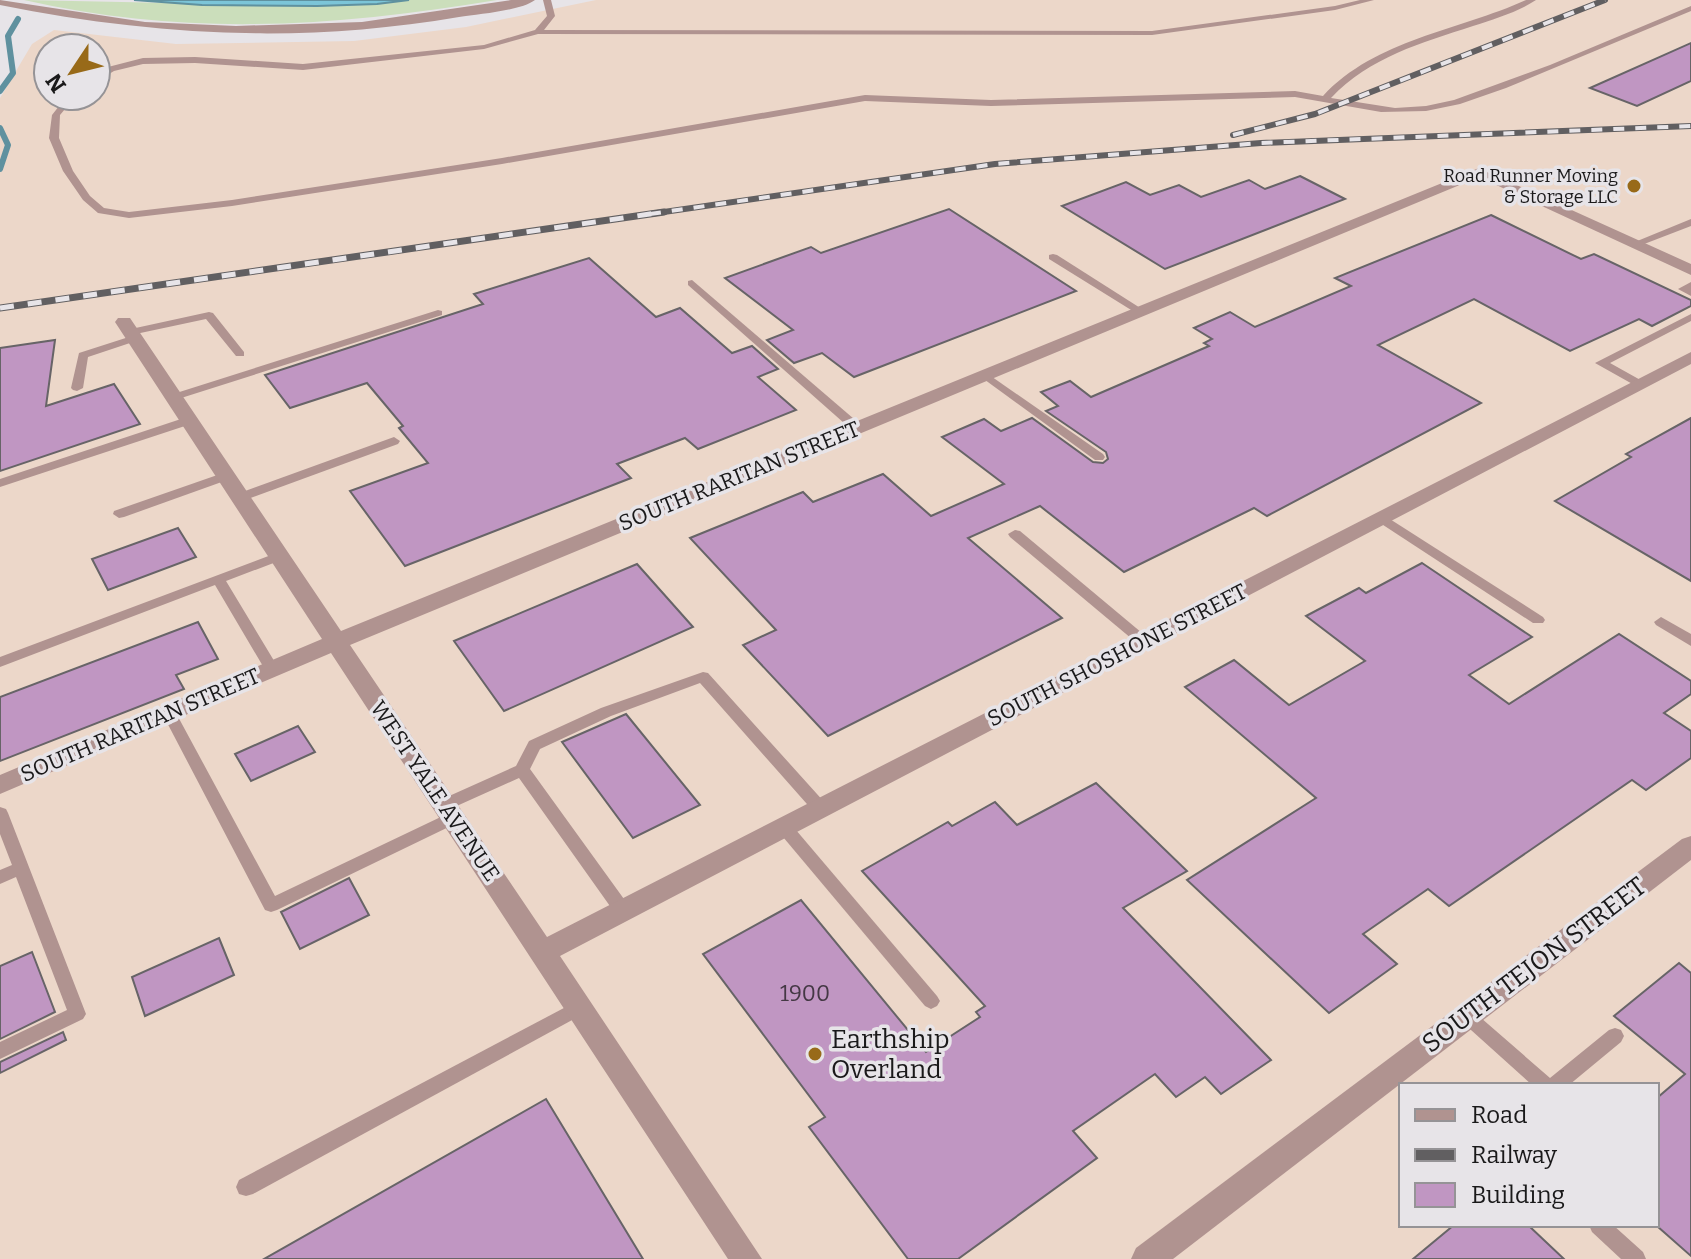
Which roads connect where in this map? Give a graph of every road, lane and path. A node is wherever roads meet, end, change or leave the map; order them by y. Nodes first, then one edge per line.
1 (529, 0) edge
2 (547, 0) edge
3 (1370, 0) edge
4 (1532, 0) edge
5 (0, 1) edge
6 (1691, 8) edge
7 (538, 32) junction
8 (112, 69) edge
9 (1327, 97) junction
10 (59, 112) edge
11 (1691, 222) edge
12 (1635, 244) junction
13 (1053, 257) dead end
14 (1691, 270) edge
15 (692, 283) dead end
16 (1691, 285) edge
17 (1691, 293) edge
18 (1140, 311) junction
19 (438, 313) dead end
20 (1691, 317) edge
21 (130, 330) junction
22 (240, 354) dead end
23 (1691, 357) edge
24 (985, 375) junction
25 (1640, 384) junction
26 (77, 388) dead end
27 (174, 397) junction
28 (190, 420) junction
29 (857, 428) junction
30 (394, 441) dead end
31 (1099, 457) dead end
32 (226, 476) junction
33 (0, 483) edge
34 (241, 497) junction
35 (119, 514) dead end
36 (1382, 518) junction
37 (1015, 534) dead end
38 (279, 556) junction
39 (218, 579) junction
40 (1538, 620) dead end
41 (1661, 622) dead end
42 (1143, 641) junction
43 (1691, 641) edge
44 (336, 642) junction
45 (0, 662) edge
46 (272, 669) junction
47 (169, 713) junction
48 (522, 770) junction
49 (0, 785) edge
50 (820, 808) junction
51 (448, 811) junction
52 (0, 813) edge
53 (784, 827) junction
54 (1691, 846) edge
55 (21, 868) junction
56 (0, 877) edge
57 (623, 911) junction
58 (542, 952) junction
59 (931, 1001) dead end
60 (579, 1008) junction
61 (1467, 1016) junction
62 (1615, 1036) dead end
63 (0, 1051) edge
64 (1543, 1083) edge
65 (1557, 1083) edge
66 (246, 1187) dead end
67 (1601, 1227) edge
68 (746, 1259) edge
69 (1147, 1259) edge
70 (1636, 1259) edge

1 - 5 street
2 - 7 lane
3 - 7 lane
4 - 9 lane
6 - 9 lane
7 - 8 lane
9 - 10 lane
11 - 12 lane
12 - 14 street
12 - 18 street, SOUTH RARITAN STREET
13 - 18 lane
15 - 29 lane
16 - 17 lane
18 - 24 street, SOUTH RARITAN STREET
19 - 27 lane
20 - 25 lane
21 - 22 lane
21 - 26 lane
21 - 27 street, WEST YALE AVENUE
23 - 25 street, SOUTH SHOSHONE STREET
24 - 29 street, SOUTH RARITAN STREET
24 - 31 lane
25 - 36 street, SOUTH SHOSHONE STREET
27 - 28 street, WEST YALE AVENUE
28 - 32 street, WEST YALE AVENUE
28 - 33 lane
29 - 44 street, SOUTH RARITAN STREET
30 - 34 lane
32 - 34 street, WEST YALE AVENUE
32 - 35 lane
34 - 38 street, WEST YALE AVENUE
36 - 40 lane
36 - 42 street, SOUTH SHOSHONE STREET
37 - 42 lane
38 - 39 lane
38 - 44 street, WEST YALE AVENUE
39 - 45 lane
39 - 46 lane
41 - 43 lane
42 - 50 street, SOUTH SHOSHONE STREET
44 - 46 street, SOUTH RARITAN STREET
44 - 51 street, WEST YALE AVENUE
46 - 47 street, SOUTH RARITAN STREET
47 - 49 street, SOUTH RARITAN STREET
47 - 51 lane
48 - 50 lane
48 - 51 lane
48 - 57 lane
50 - 53 street, SOUTH SHOSHONE STREET
51 - 58 street, WEST YALE AVENUE
52 - 55 lane
53 - 57 street, SOUTH SHOSHONE STREET
53 - 59 lane
54 - 61 street, SOUTH TEJON STREET
55 - 56 lane
55 - 63 lane
57 - 58 street, SOUTH SHOSHONE STREET
58 - 60 street, WEST YALE AVENUE
60 - 66 lane
60 - 68 street, WEST YALE AVENUE
61 - 64 lane
61 - 69 street, SOUTH TEJON STREET
62 - 65 lane
67 - 70 lane

